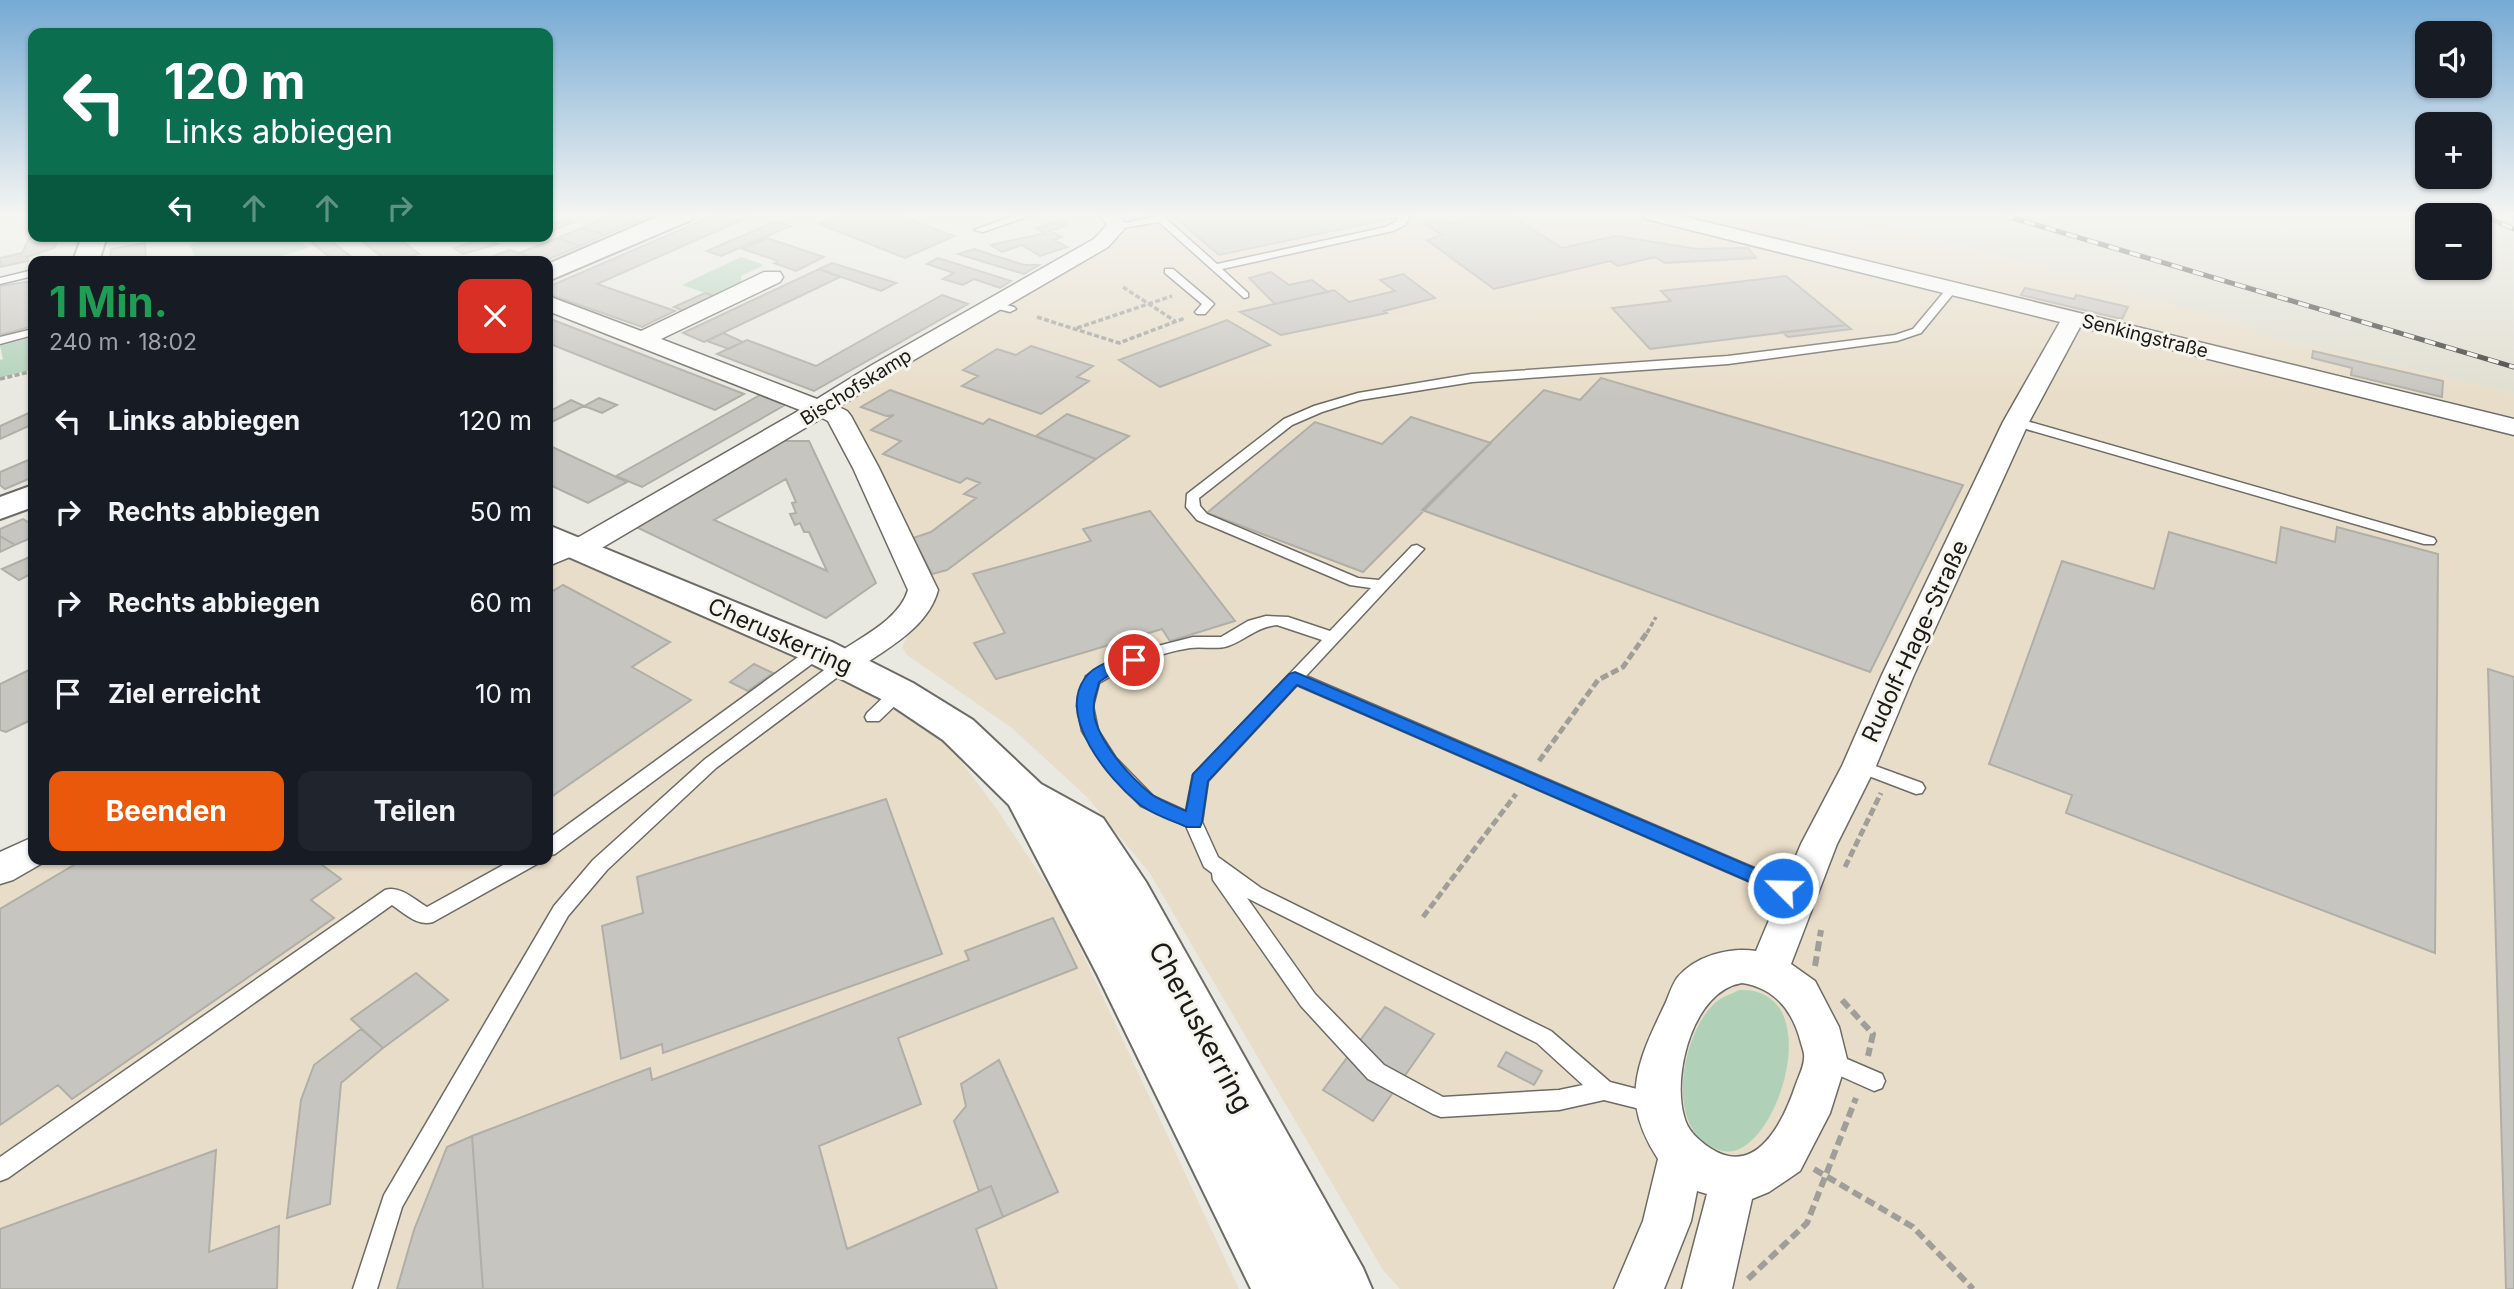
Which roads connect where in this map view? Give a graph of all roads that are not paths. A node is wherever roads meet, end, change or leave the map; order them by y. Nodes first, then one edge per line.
1 (24, 275) edge
2 (1048, 275) edge
3 (1174, 275) edge
4 (1222, 275) edge
5 (1897, 275) edge
6 (772, 278) dead end
7 (0, 281) edge
8 (1953, 289) junction
9 (1244, 295) dead end
10 (553, 305) edge
11 (1201, 312) road end
12 (2073, 318) junction
13 (28, 333) edge
14 (643, 339) junction
15 (0, 341) edge
16 (818, 408) junction
17 (2016, 422) junction
18 (2514, 427) edge
19 (28, 497) edge
20 (0, 509) edge
21 (2429, 541) dead end
22 (561, 547) edge
23 (1417, 549) dead end
24 (1383, 585) junction
25 (1332, 638) junction
26 (832, 657) junction
27 (1295, 678) junction
28 (1859, 766) junction
29 (1916, 788) dead end
30 (1026, 795) junction
31 (1193, 822) junction
32 (553, 846) edge
33 (28, 853) edge
34 (1210, 862) junction
35 (519, 865) edge
36 (0, 870) edge
37 (1799, 895) junction
38 (1768, 970) junction
39 (1826, 1059) junction
40 (1869, 1079) road end
41 (1604, 1090) junction
42 (1658, 1103) junction
43 (1682, 1155) junction
44 (0, 1170) edge
45 (1734, 1179) junction
46 (365, 1289) edge
47 (1283, 1289) edge
48 (1342, 1289) edge
49 (1639, 1289) edge
50 (1707, 1289) edge

1 - 7 lane
2 - 16 street, Bischofskamp
3 - 11 lane
4 - 9 lane
5 - 8 street, Senkingstraße
6 - 14 street
8 - 12 street, Senkingstraße
8 - 24 lane
10 - 14 street
12 - 17 street, Rudolf-Hage-Straße
12 - 18 street, Senkingstraße
13 - 15 lane
14 - 16 street
16 - 22 street, Bischofskamp
16 - 26 street
17 - 21 lane
17 - 28 street, Rudolf-Hage-Straße
19 - 20 street
22 - 26 street, Cheruskerring
23 - 24 lane
24 - 25 lane
25 - 27 lane
25 - 31 lane
26 - 30 street, Cheruskerring
26 - 32 lane
26 - 46 lane
27 - 31 lane
27 - 37 lane
28 - 29 lane
28 - 37 street, Rudolf-Hage-Straße
30 - 47 street, Cheruskerring
30 - 48 street, Cheruskerring
31 - 34 lane
33 - 36 street
34 - 41 lane
34 - 41 lane
35 - 44 lane
37 - 38 street, Rudolf-Hage-Straße
38 - 39 street
38 - 42 street
39 - 40 lane
39 - 45 street
41 - 42 lane
42 - 43 street
43 - 45 street
43 - 49 street
45 - 50 street

